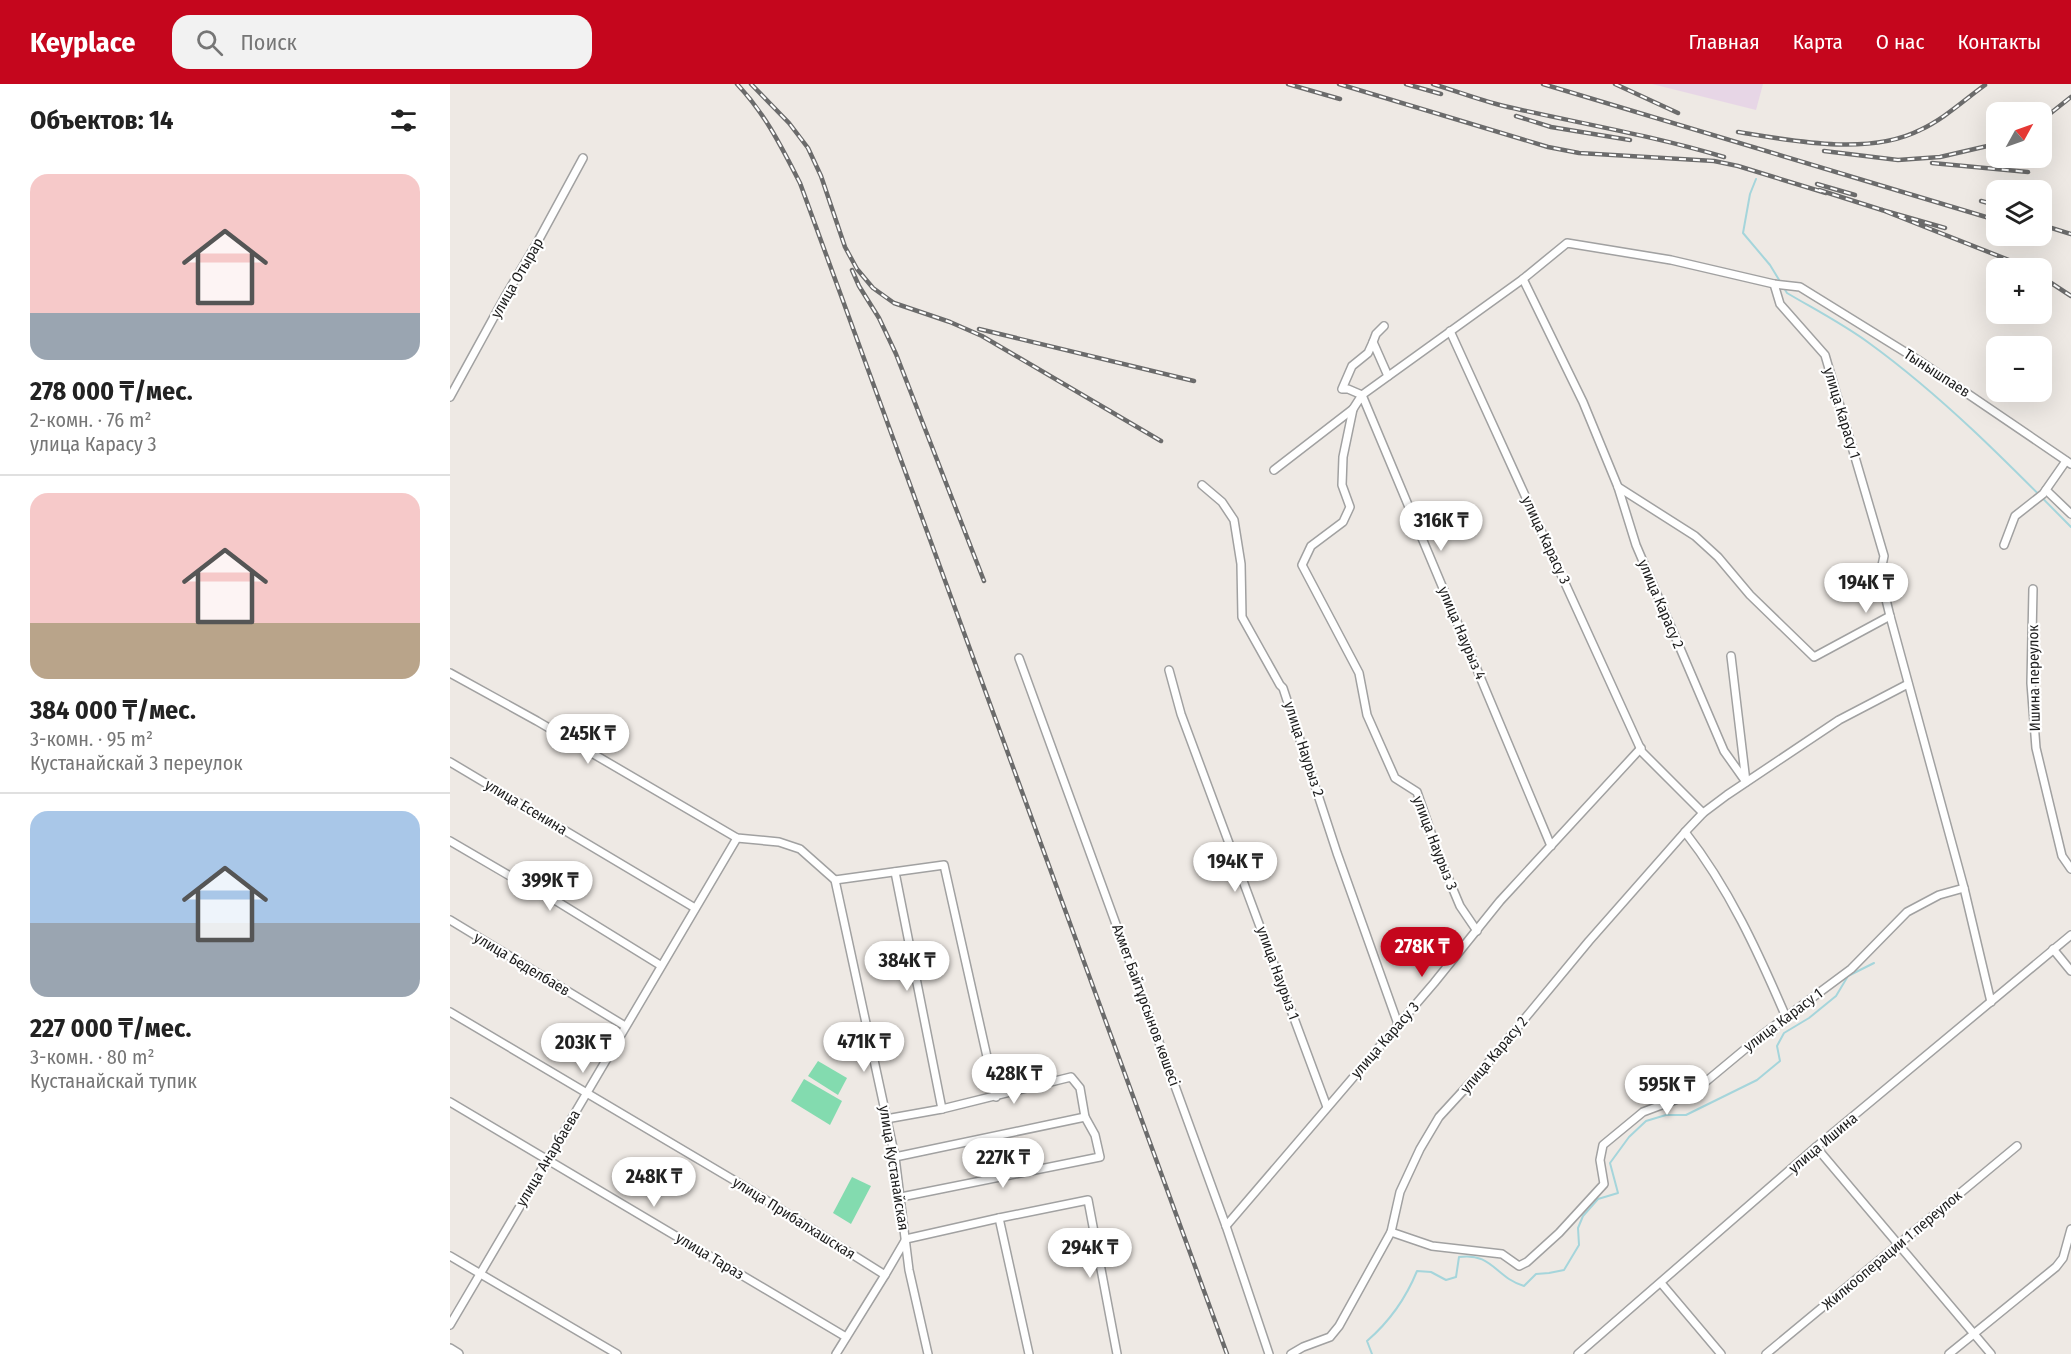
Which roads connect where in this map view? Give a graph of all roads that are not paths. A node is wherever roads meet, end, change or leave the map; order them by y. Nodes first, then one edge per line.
1 (583, 158) dead end
2 (1523, 279) junction
3 (1774, 284) junction
4 (1384, 326) dead end
5 (1450, 331) junction
6 (1373, 342) junction
7 (1388, 376) junction
8 (1362, 395) junction
9 (450, 397) edge
10 (1353, 409) junction
11 (2068, 463) edge
12 (1274, 470) dead end
13 (1203, 485) dead end
14 (1618, 487) junction
15 (2045, 492) junction
16 (2071, 514) edge
17 (2004, 545) dead end
18 (2033, 589) dead end
19 (1890, 616) junction
20 (1731, 656) dead end
21 (1018, 658) dead end
22 (1168, 670) dead end
23 (450, 673) edge
24 (1908, 684) junction
25 (1641, 748) junction
26 (450, 762) edge
27 (1746, 782) junction
28 (1703, 813) junction
29 (1685, 832) junction
30 (737, 838) junction
31 (450, 841) edge
32 (1551, 846) junction
33 (2071, 869) edge
34 (895, 872) junction
35 (835, 880) junction
36 (1964, 888) junction
37 (695, 908) junction
38 (450, 920) edge
39 (1477, 931) junction
40 (2071, 935) edge
41 (2053, 949) junction
42 (660, 965) junction
43 (2071, 971) edge
44 (1990, 1002) junction
45 (450, 1012) edge
46 (1786, 1017) junction
47 (1398, 1024) junction
48 (625, 1026) junction
49 (586, 1094) junction
50 (996, 1097) junction
51 (450, 1102) edge
52 (1327, 1107) junction
53 (942, 1109) junction
54 (1085, 1117) junction
55 (886, 1119) junction
56 (2018, 1146) dead end
57 (1816, 1147) junction
58 (895, 1157) junction
59 (547, 1159) junction
60 (901, 1197) junction
61 (999, 1218) junction
62 (1226, 1226) junction
63 (2071, 1230) edge
64 (1391, 1232) junction
65 (906, 1239) junction
66 (1899, 1243) junction
67 (450, 1256) edge
68 (480, 1274) junction
69 (885, 1275) junction
70 (1661, 1283) junction
71 (450, 1324) edge
72 (1974, 1333) junction
73 (846, 1337) junction
74 (450, 1349) edge
75 (458, 1354) edge
76 (616, 1354) edge
77 (836, 1354) edge
78 (928, 1354) edge
79 (1029, 1354) edge
80 (1117, 1354) edge
81 (1269, 1354) edge
82 (1291, 1354) edge
83 (1578, 1354) edge
84 (1721, 1354) edge
85 (1766, 1354) edge
86 (1949, 1354) edge
87 (1991, 1354) edge

1 - 9 street, улица Отырар
2 - 3 street
2 - 5 street
2 - 14 street, улица Карасу 2
3 - 11 street, Тынышпаев
3 - 19 street, улица Карасу 1
4 - 6 street
5 - 7 street
5 - 25 street, улица Карасу 3
6 - 7 street
6 - 8 street
7 - 8 street
8 - 10 street
8 - 32 street, улица Наурыз 4
10 - 12 street
10 - 39 street, улица Наурыз 3
11 - 15 street
13 - 47 street, улица Наурыз 2
14 - 19 street
14 - 27 street, улица Карасу 2
15 - 16 street
15 - 17 street
18 - 33 street, Ишина переулок
19 - 24 street, улица Карасу 1
20 - 27 street
21 - 62 street, Ахмет Байтұрсынов көшесі
22 - 52 street, улица Наурыз 1
23 - 30 street
24 - 27 street, улица Карасу 2
24 - 36 street, улица Карасу 1
25 - 28 street, улица Карасу 3
25 - 32 street, улица Карасу 3
26 - 37 street, улица Есенина
27 - 28 street, улица Карасу 2
28 - 29 street, улица Карасу 2
29 - 46 street
29 - 64 street, улица Карасу 2
30 - 35 street
30 - 37 street, улица Анарбаева
31 - 42 street
32 - 39 street, улица Карасу 3
34 - 35 street
34 - 50 street
34 - 53 street
35 - 55 street, улица Кустанайская
36 - 44 street, улица Карасу 1
36 - 46 street, улица Карасу 1
37 - 42 street, улица Анарбаева
38 - 48 street, улица Беделбаев
39 - 47 street, улица Карасу 3
40 - 41 street, улица Ишина
41 - 43 street
41 - 44 street, улица Ишина
42 - 48 street, улица Анарбаева
44 - 57 street, улица Ишина
45 - 49 street, улица Прибалхашская
46 - 64 street, улица Карасу 1
47 - 52 street, улица Карасу 3
48 - 49 street, улица Анарбаева
49 - 59 street, улица Анарбаева
49 - 69 street, улица Прибалхашская
50 - 53 street
50 - 54 street
51 - 59 street, улица Тараз
52 - 62 street, улица Карасу 3
53 - 55 street
54 - 58 street
54 - 60 street
55 - 58 street, улица Кустанайская
56 - 66 street, Жилкооперации 1 переулок
57 - 66 street
57 - 70 street, улица Ишина
58 - 60 street, улица Кустанайская
59 - 68 street, улица Анарбаева
59 - 73 street, улица Тараз
60 - 65 street, улица Кустанайская
61 - 65 street
61 - 79 street
61 - 80 street
62 - 81 street, Ахмет Байтұрсынов көшесі
63 - 72 street
64 - 82 street, улица Карасу 2
65 - 69 street
65 - 78 street, улица Кустанайская
66 - 72 street
66 - 85 street, Жилкооперации 1 переулок
67 - 68 street
68 - 71 street, улица Анарбаева
68 - 76 street
69 - 73 street
70 - 83 street, улица Ишина
70 - 84 street
72 - 86 street
72 - 87 street
73 - 77 street
74 - 75 street

